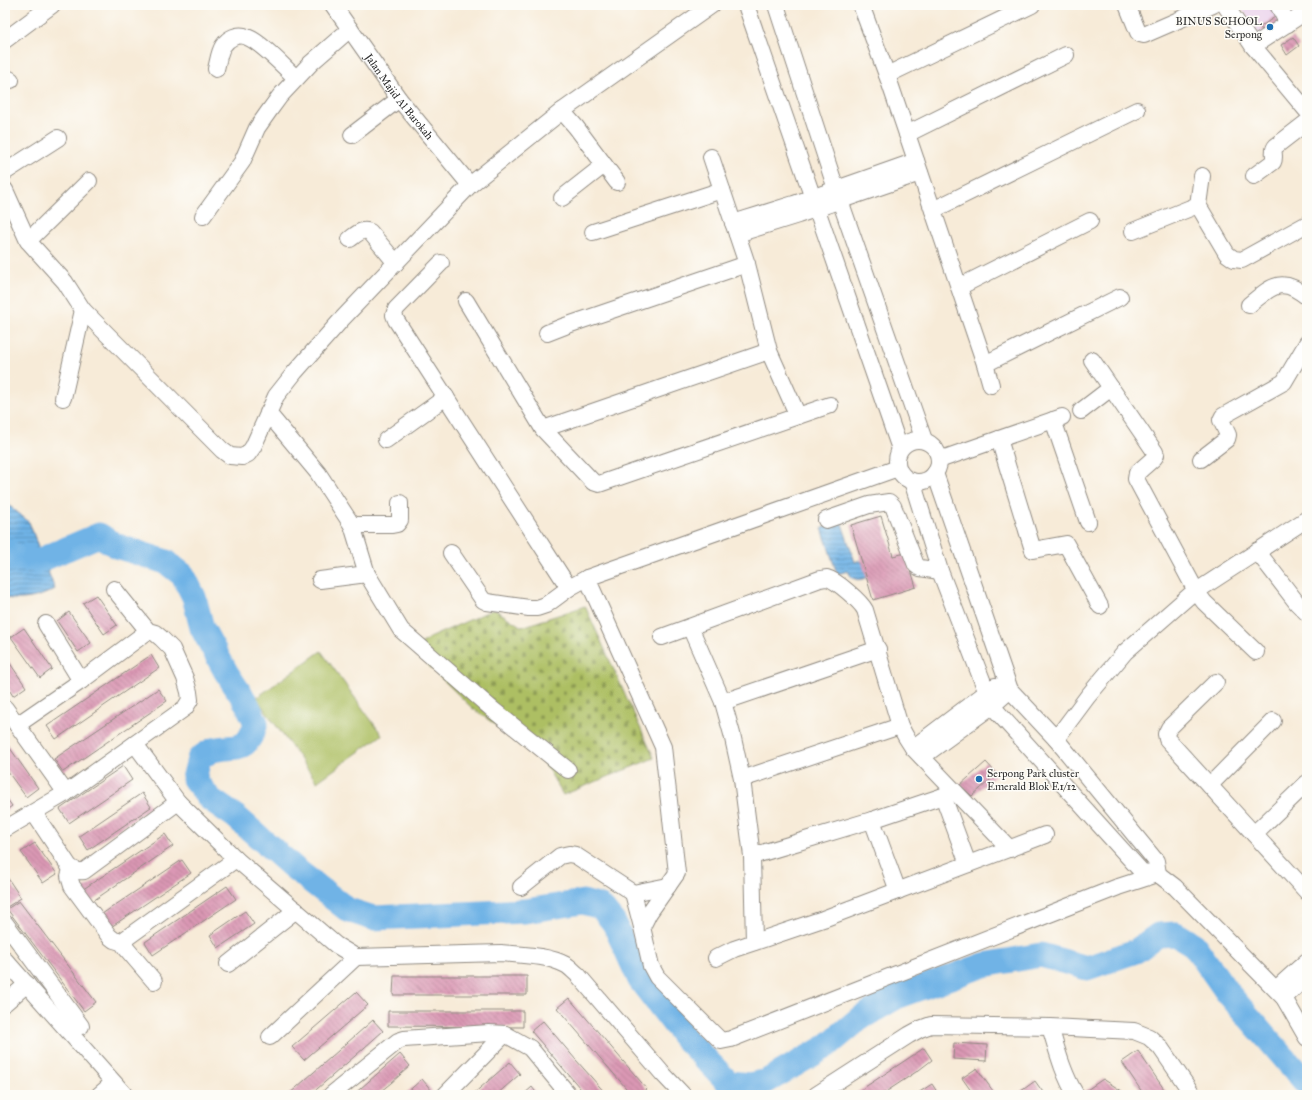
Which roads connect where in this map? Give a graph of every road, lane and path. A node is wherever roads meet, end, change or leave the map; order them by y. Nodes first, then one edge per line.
1 (52, 5) edge
2 (333, 5) edge
3 (776, 5) edge
4 (861, 5) edge
5 (1032, 5) edge
6 (1126, 5) edge
7 (1214, 5) edge
8 (1225, 5) edge
9 (1278, 5) edge
10 (708, 6) edge
11 (749, 6) edge
12 (1307, 11) edge
13 (1288, 24) junction
14 (350, 29) junction
15 (5, 40) edge
16 (1254, 46) junction
17 (1066, 55) dead end
18 (216, 69) dead end
19 (887, 75) junction
20 (296, 78) junction
21 (399, 100) junction
22 (1137, 110) dead end
23 (562, 111) junction
24 (1307, 111) edge
25 (1307, 122) edge
26 (906, 134) junction
27 (352, 135) dead end
28 (58, 138) dead end
29 (711, 156) dead end
30 (604, 165) junction
31 (918, 167) junction
32 (5, 172) edge
33 (1202, 176) dead end
34 (1254, 176) dead end
35 (89, 181) dead end
36 (617, 182) dead end
37 (470, 185) junction
38 (5, 190) edge
39 (722, 190) junction
40 (838, 194) junction
41 (562, 198) dead end
42 (815, 203) junction
43 (1198, 205) junction
44 (932, 210) junction
45 (203, 216) dead end
46 (1090, 221) dead end
47 (1307, 224) edge
48 (735, 229) junction
49 (1132, 231) dead end
50 (592, 232) dead end
51 (350, 239) dead end
52 (28, 241) junction
53 (396, 263) junction
54 (441, 263) dead end
55 (747, 264) junction
56 (959, 287) junction
57 (1120, 297) dead end
58 (1307, 297) edge
59 (466, 301) dead end
60 (1249, 305) dead end
61 (83, 310) junction
62 (547, 333) dead end
63 (1307, 343) edge
64 (769, 351) junction
65 (1092, 360) dead end
66 (985, 364) junction
67 (991, 385) dead end
68 (1111, 388) junction
69 (446, 397) junction
70 (63, 398) dead end
71 (830, 405) dead end
72 (1081, 411) dead end
73 (268, 413) junction
74 (798, 416) junction
75 (543, 429) junction
76 (998, 439) junction
77 (386, 440) dead end
78 (924, 440) junction
79 (900, 449) junction
80 (1201, 459) dead end
81 (937, 466) junction
82 (898, 468) junction
83 (912, 481) junction
84 (400, 503) dead end
85 (1307, 519) edge
86 (826, 520) dead end
87 (1088, 522) dead end
88 (352, 525) junction
89 (1257, 551) junction
90 (451, 553) dead end
91 (940, 571) junction
92 (367, 574) junction
93 (588, 578) junction
94 (320, 580) dead end
95 (569, 588) junction
96 (114, 589) dead end
97 (1196, 591) junction
98 (1100, 606) dead end
99 (1307, 613) edge
100 (46, 624) dead end
101 (690, 627) junction
102 (148, 631) junction
103 (662, 637) dead end
104 (878, 649) junction
105 (1256, 652) dead end
106 (81, 681) junction
107 (1216, 682) dead end
108 (1008, 684) junction
109 (989, 699) junction
110 (723, 702) junction
111 (5, 708) edge
112 (1273, 721) dead end
113 (17, 725) junction
114 (900, 726) junction
115 (1056, 739) junction
116 (135, 744) junction
117 (917, 753) junction
118 (568, 770) dead end
119 (742, 779) junction
120 (1307, 783) edge
121 (1210, 785) junction
122 (66, 793) junction
123 (949, 794) junction
124 (178, 802) junction
125 (34, 813) junction
126 (872, 820) junction
127 (5, 829) edge
128 (1254, 834) junction
129 (1045, 835) dead end
130 (1010, 849) junction
131 (752, 856) junction
132 (236, 859) junction
133 (968, 864) junction
134 (72, 869) junction
135 (1158, 874) junction
136 (1305, 885) edge
137 (668, 886) junction
138 (521, 888) dead end
139 (898, 891) junction
140 (633, 893) junction
141 (296, 910) junction
142 (5, 923) edge
143 (642, 927) junction
144 (754, 942) junction
145 (124, 943) junction
146 (356, 957) junction
147 (716, 958) dead end
148 (5, 960) edge
149 (1307, 961) edge
150 (228, 964) dead end
151 (1307, 976) edge
152 (154, 981) dead end
153 (27, 984) junction
154 (1280, 994) junction
155 (5, 1003) edge
156 (81, 1026) dead end
157 (1050, 1027) junction
158 (506, 1034) junction
159 (270, 1037) dead end
160 (1307, 1038) edge
161 (113, 1083) junction
162 (567, 1094) edge
163 (99, 1095) edge
164 (125, 1095) edge
165 (331, 1095) edge
166 (445, 1095) edge
167 (682, 1095) edge
168 (816, 1095) edge
169 (1076, 1095) edge
170 (1193, 1095) edge

1 - 15 street
2 - 14 street, Jalan Majid Al Barokah
3 - 40 street
4 - 19 street
5 - 19 street
6 - 7 street
8 - 16 street
9 - 13 street
10 - 23 street
11 - 42 street
12 - 13 street
13 - 16 street
14 - 20 street
14 - 21 street, Jalan Majid Al Barokah
16 - 24 street
17 - 26 street
18 - 20 street
19 - 26 street
20 - 45 street
21 - 27 street
21 - 37 street, Jalan Majid Al Barokah
22 - 44 street
23 - 30 street
23 - 37 street
25 - 34 street
26 - 31 street
28 - 32 street
29 - 39 street
30 - 36 street
30 - 41 street
31 - 40 street
31 - 44 street
33 - 43 street
35 - 52 street
37 - 53 street
38 - 52 street
39 - 48 street
39 - 50 street
40 - 42 street
40 - 78 street
42 - 48 street
42 - 79 street
43 - 47 street
43 - 49 street
44 - 56 street
46 - 56 street
48 - 55 street
51 - 53 street
52 - 61 street
53 - 73 street
54 - 69 street
55 - 62 street
55 - 64 street
56 - 66 street
57 - 66 street
58 - 60 street
59 - 75 street
61 - 70 street
61 - 73 street
63 - 80 street
64 - 74 street
64 - 75 street
65 - 68 street
66 - 67 street
68 - 72 street
68 - 97 street
69 - 77 street
69 - 95 street
71 - 74 street
73 - 88 street
74 - 75 street
76 - 81 street
76 - 87 street
76 - 98 street
78 - 79 street
78 - 81 street
79 - 82 street
81 - 83 street
81 - 108 street
82 - 83 street
82 - 93 street
83 - 91 street
84 - 88 street
85 - 89 street
86 - 91 street
88 - 92 street
89 - 97 street
89 - 99 street
90 - 95 street
91 - 109 street
92 - 94 street
92 - 118 street
93 - 95 street
93 - 137 street
96 - 102 street
97 - 105 street
97 - 115 street
100 - 106 street
101 - 103 street
101 - 104 street
101 - 110 street
102 - 106 street
102 - 116 street
104 - 110 street
104 - 114 street
106 - 113 street
107 - 121 street
108 - 109 street
108 - 115 street
109 - 117 street
109 - 135 street
110 - 119 street
111 - 113 street
112 - 121 street
113 - 122 street
114 - 117 street
114 - 119 street
115 - 135 street
116 - 122 street
116 - 124 street
117 - 123 street
119 - 131 street
120 - 128 street
121 - 128 street
122 - 125 street
123 - 126 street
123 - 130 street
123 - 133 street
124 - 132 street
124 - 134 street
125 - 127 street
125 - 134 street
126 - 131 street
126 - 139 street
128 - 136 street
129 - 130 street
130 - 133 street
131 - 144 street
132 - 141 street
132 - 145 street
133 - 139 street
134 - 145 street
135 - 143 street
135 - 154 street
137 - 140 street
137 - 143 street
138 - 140 street
139 - 144 street
140 - 143 street
141 - 146 street
141 - 150 street
142 - 156 street
144 - 147 street
145 - 152 street
146 - 159 street
146 - 167 street
148 - 153 street
149 - 154 street
151 - 154 street
153 - 155 street
153 - 161 street
154 - 160 street
157 - 168 street
157 - 169 street
157 - 170 street
158 - 162 street
158 - 165 street
158 - 166 street
161 - 163 street
161 - 164 street

